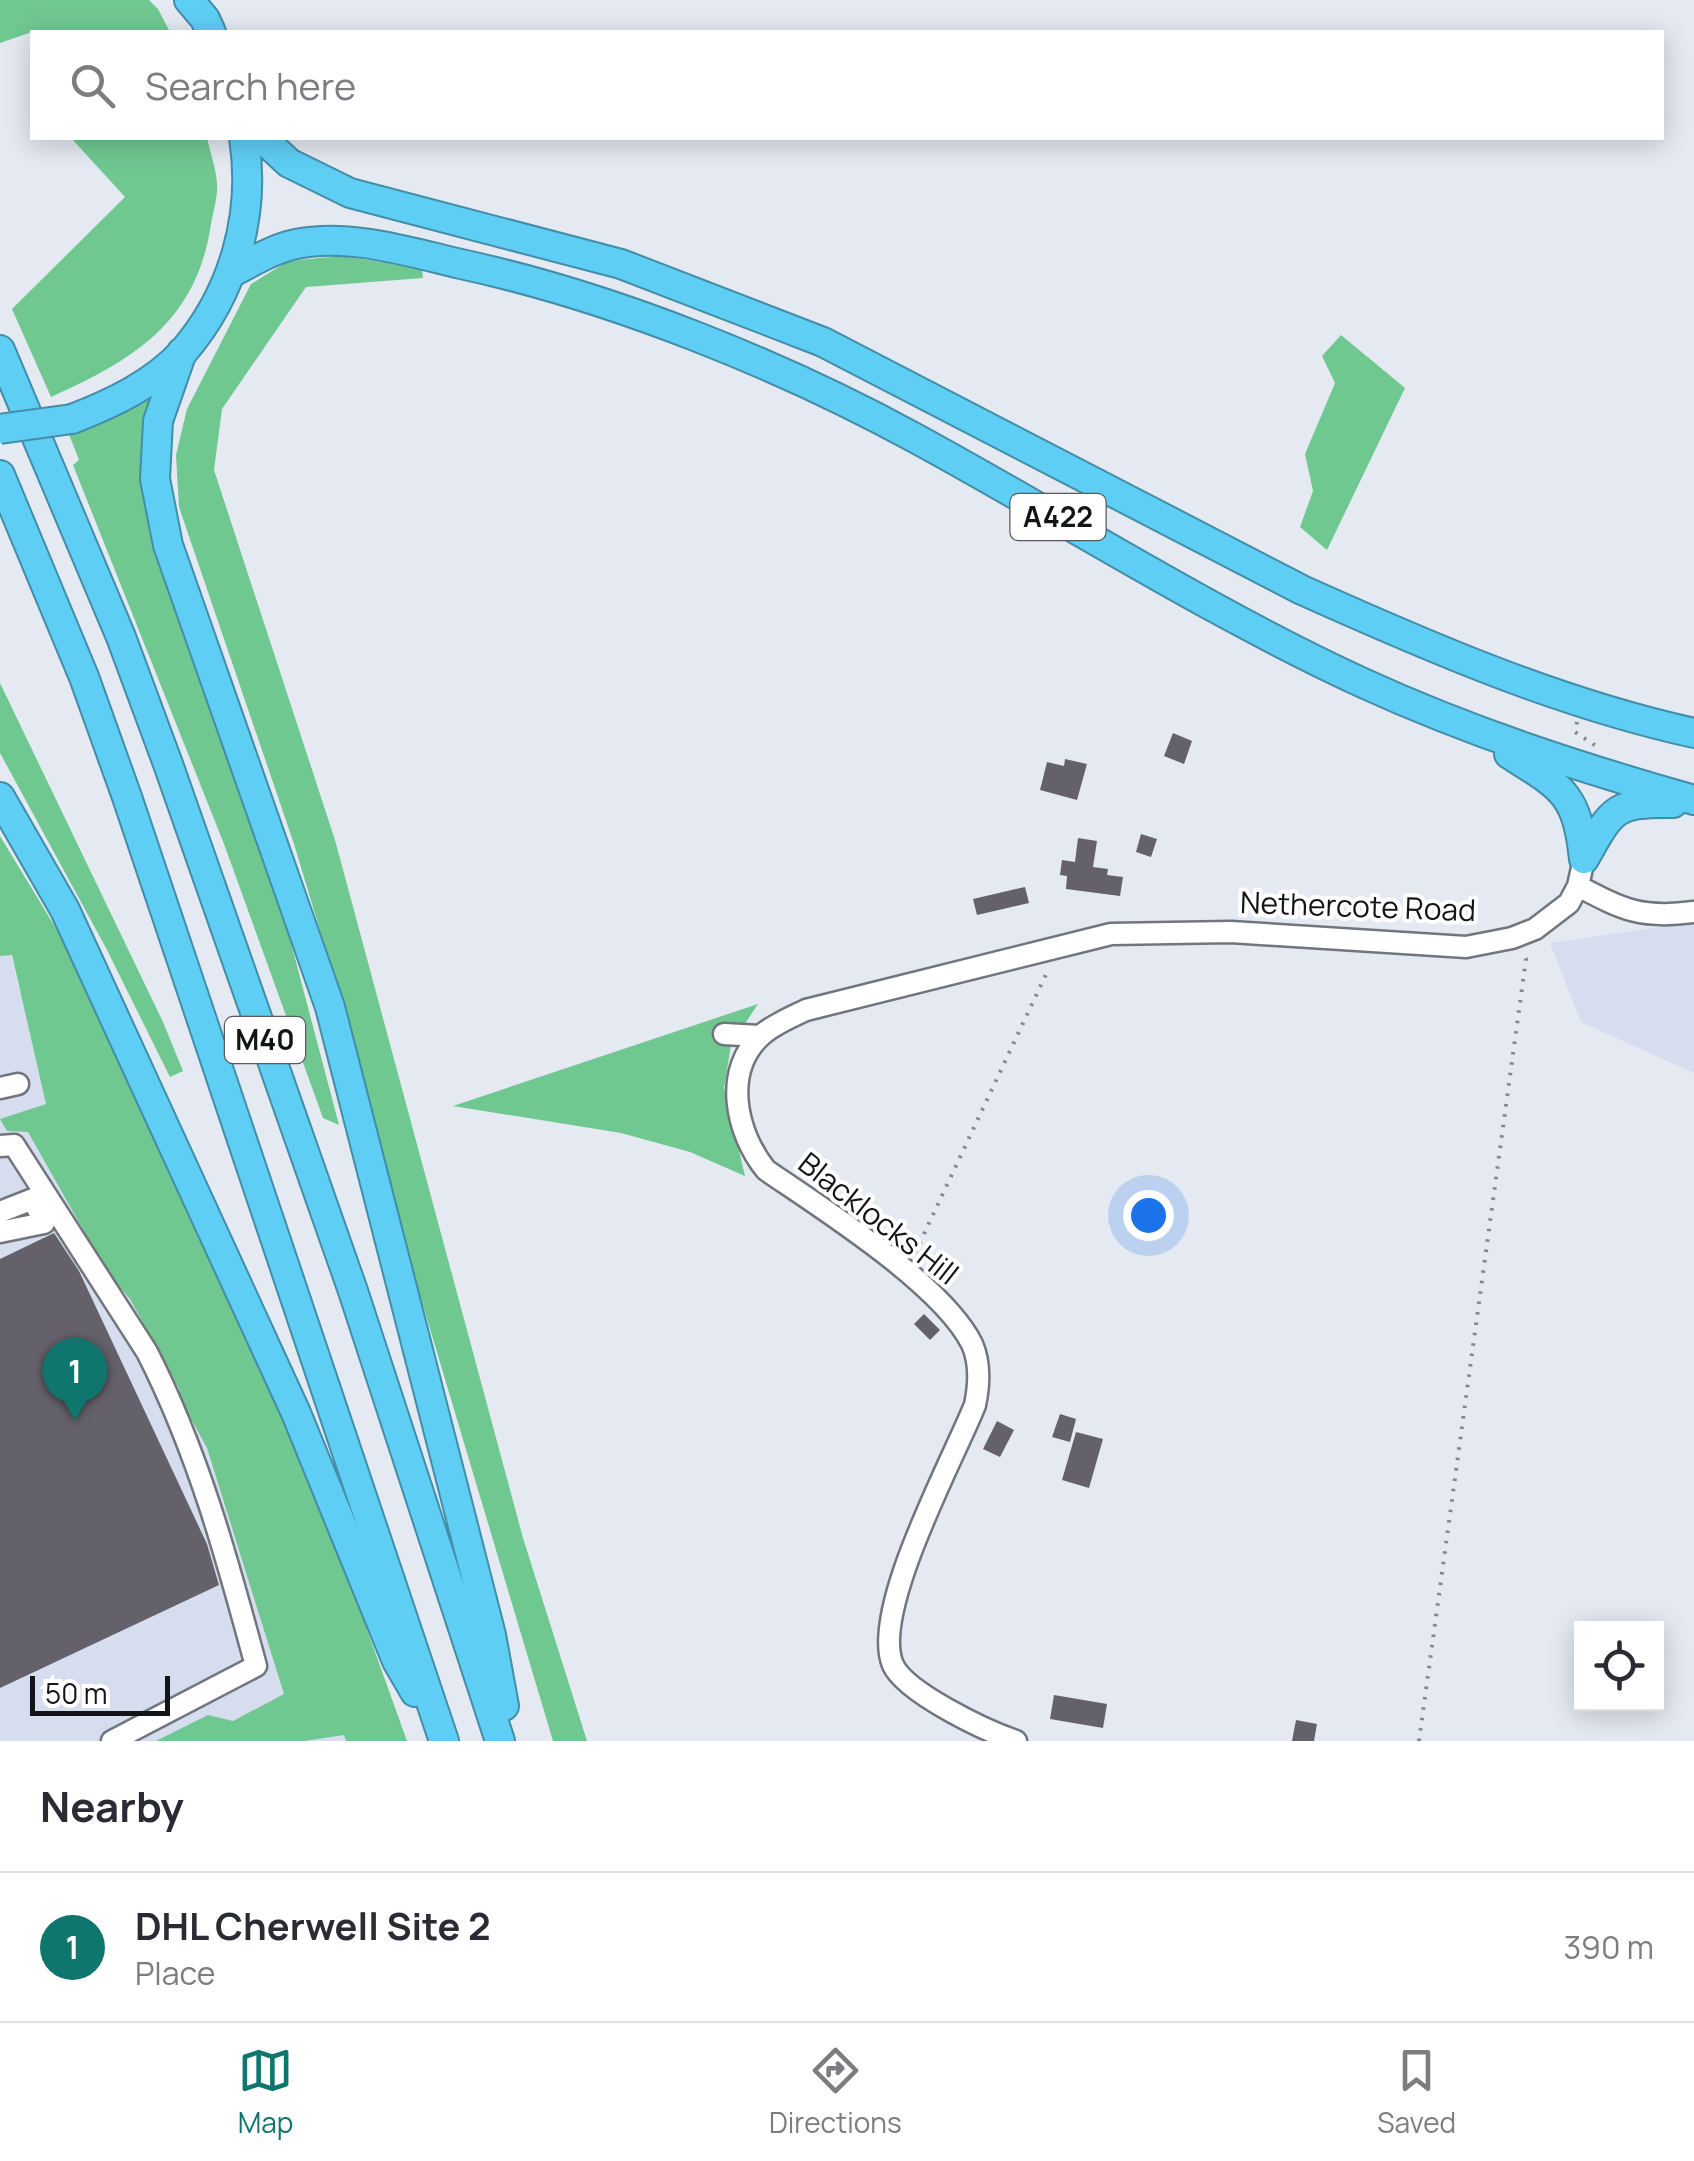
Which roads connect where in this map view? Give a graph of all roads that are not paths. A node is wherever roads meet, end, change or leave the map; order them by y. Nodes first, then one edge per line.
1 (189, 0) edge
2 (210, 30) edge
3 (244, 140) edge
4 (264, 140) edge
5 (231, 273) junction
6 (0, 350) edge
7 (182, 352) junction
8 (0, 430) edge
9 (0, 475) edge
10 (1458, 723) junction
11 (1694, 733) edge
12 (0, 797) edge
13 (1694, 802) edge
14 (1581, 873) junction
15 (1694, 912) edge
16 (724, 1034) dead end
17 (760, 1036) junction
18 (7, 1146) edge
19 (0, 1212) edge
20 (0, 1232) edge
21 (112, 1741) edge
22 (444, 1741) edge
23 (500, 1741) edge
24 (511, 1741) edge
25 (1016, 1741) edge

1 - 2 highway
3 - 5 highway
4 - 11 highway, A422
5 - 7 highway
5 - 10 highway, A422
6 - 23 highway, M40
7 - 8 highway, bridge
7 - 24 highway, M40
9 - 22 highway, M40
10 - 13 highway, A422
10 - 14 highway
12 - 22 highway, M40
13 - 14 highway
14 - 15 street
14 - 17 street, Nethercote Road
16 - 17 street
17 - 25 street, Blacklocks Hill
18 - 21 street
19 - 20 street

